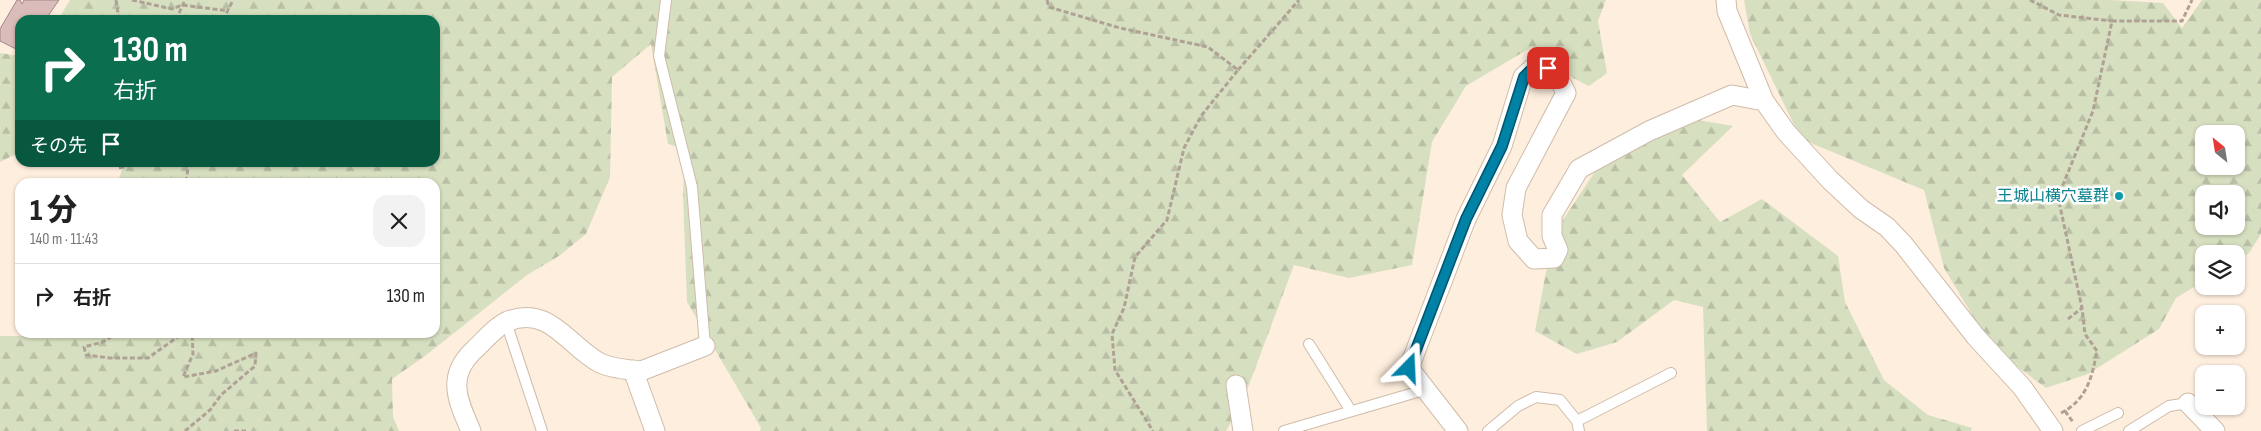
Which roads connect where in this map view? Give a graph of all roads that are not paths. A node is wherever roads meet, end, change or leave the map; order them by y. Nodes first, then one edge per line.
1 (666, 0) edge
2 (1726, 0) edge
3 (1764, 101) junction
4 (506, 322) junction
5 (1309, 344) dead end
6 (705, 346) joint
7 (633, 370) junction
8 (1671, 373) dead end
9 (1236, 385) dead end
10 (1424, 390) junction
11 (2188, 403) joint
12 (1352, 412) junction
13 (2118, 413) dead end
14 (2048, 423) edge
15 (1578, 426) edge
16 (471, 431) edge
17 (542, 431) edge
18 (655, 431) edge
19 (1243, 431) edge
20 (1284, 431) edge
21 (1458, 431) edge
22 (1488, 431) edge
23 (2082, 431) edge
24 (2129, 431) edge
25 (2215, 431) edge

1 - 6 lane
2 - 3 street
3 - 10 street
3 - 14 street
4 - 7 street
4 - 16 street
4 - 17 lane
5 - 12 lane
6 - 7 street
7 - 18 street
8 - 15 lane
9 - 19 street
10 - 12 lane
10 - 21 street
11 - 24 lane
11 - 25 street
12 - 20 lane
13 - 23 lane
15 - 22 lane

